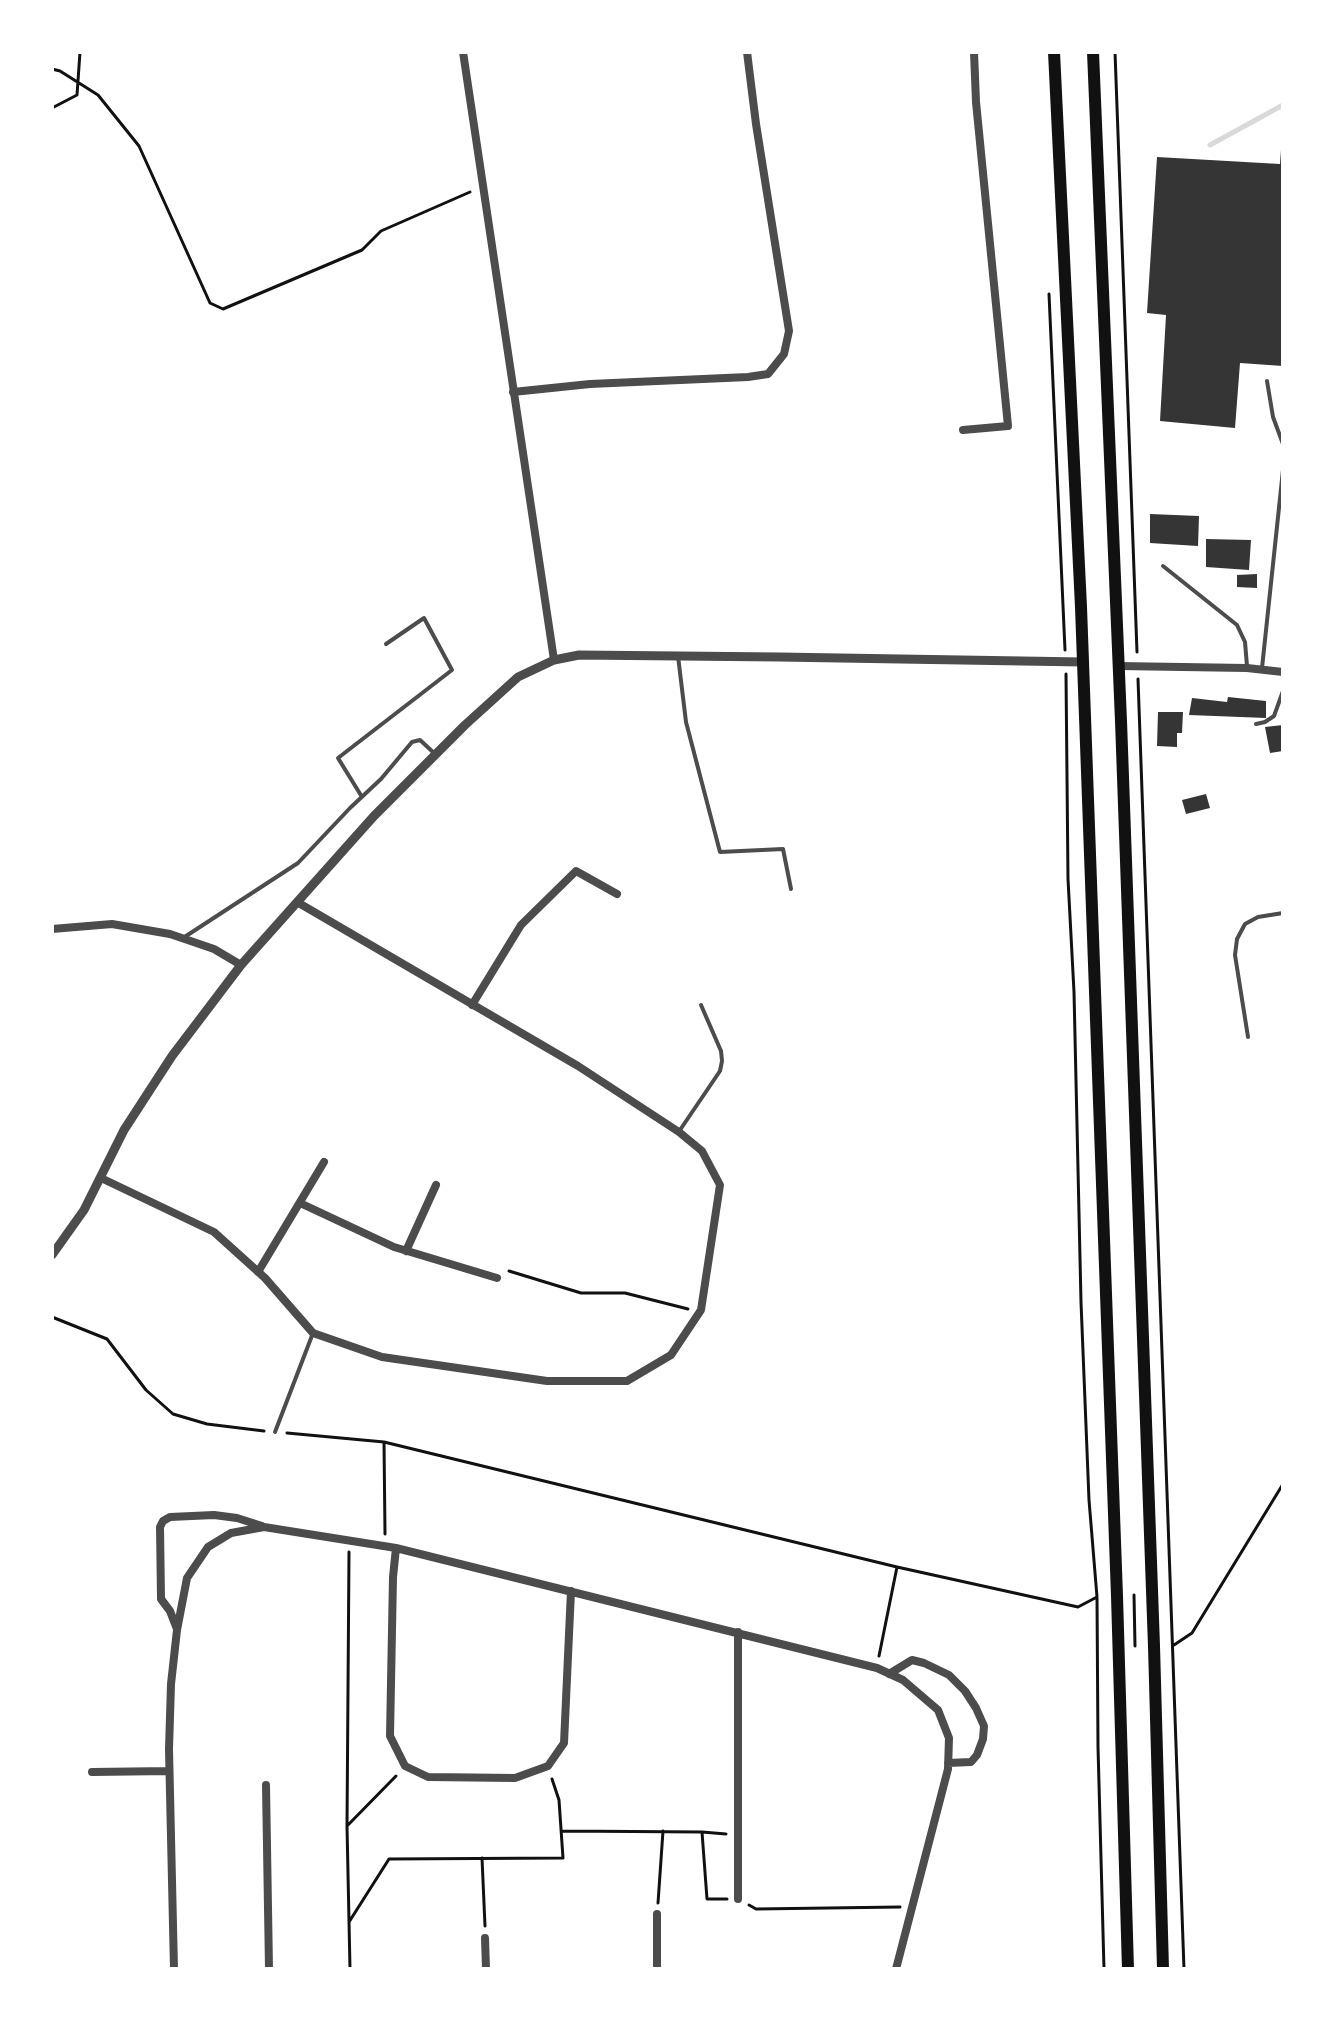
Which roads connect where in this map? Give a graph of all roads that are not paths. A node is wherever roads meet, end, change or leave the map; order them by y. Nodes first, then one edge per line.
1 (463, 52) edge
2 (747, 52) edge
3 (974, 52) edge
4 (1054, 52) edge
5 (1093, 52) edge
6 (1267, 381) dead end
7 (513, 392) junction
8 (963, 430) dead end
9 (1283, 444) edge
10 (1283, 470) edge
11 (1163, 566) dead end
12 (386, 644) dead end
13 (678, 656) junction
14 (554, 660) junction
15 (1083, 662) junction
16 (1118, 666) junction
17 (1247, 668) junction
18 (1262, 670) junction
19 (1283, 672) edge
20 (1283, 691) edge
21 (1256, 724) dead end
22 (436, 754) junction
23 (362, 797) junction
24 (791, 889) dead end
25 (617, 894) dead end
26 (297, 902) junction
27 (1283, 913) edge
28 (52, 929) edge
29 (183, 938) junction
30 (241, 965) junction
31 (472, 1005) junction
32 (701, 1005) dead end
33 (1248, 1037) dead end
34 (679, 1132) junction
35 (324, 1162) dead end
36 (101, 1178) junction
37 (436, 1185) dead end
38 (300, 1203) junction
39 (406, 1251) junction
40 (52, 1255) edge
41 (258, 1272) junction
42 (497, 1278) road end
43 (313, 1333) junction
44 (275, 1432) road end
45 (264, 1527) junction
46 (396, 1548) junction
47 (571, 1591) junction
48 (177, 1630) junction
49 (738, 1632) junction
50 (889, 1674) junction
51 (948, 1763) junction
52 (169, 1771) junction
53 (92, 1772) dead end
54 (266, 1785) dead end
55 (738, 1899) dead end
56 (657, 1914) road end
57 (485, 1938) road end
58 (174, 1969) edge
59 (269, 1969) edge
60 (486, 1969) edge
61 (657, 1969) edge
62 (896, 1969) edge
63 (1128, 1969) edge
64 (1163, 1969) edge

1 - 7 street
2 - 7 street
3 - 8 street
4 - 15 highway
5 - 16 highway
6 - 9 lane
7 - 14 street
10 - 18 lane
11 - 17 lane
12 - 23 lane
13 - 14 street
13 - 15 street
13 - 24 lane
14 - 22 street
15 - 63 highway
16 - 17 street
16 - 64 highway
17 - 18 street
18 - 19 street
20 - 21 lane
22 - 23 lane
22 - 26 street
23 - 29 lane
25 - 31 street
26 - 30 street
26 - 31 street
27 - 33 lane
28 - 29 street
29 - 30 street
30 - 36 street
31 - 34 street
32 - 34 lane
34 - 43 street
35 - 38 street
36 - 40 street
36 - 41 street
37 - 39 street
38 - 39 street
38 - 41 street
39 - 42 street
41 - 43 street
43 - 44 lane
45 - 46 street
45 - 48 street
45 - 48 street
46 - 47 street
46 - 47 street
47 - 49 street
48 - 52 street
49 - 50 street
49 - 55 street
50 - 51 street
50 - 51 street
51 - 62 street
52 - 53 street
52 - 58 street
54 - 59 street
56 - 61 street
57 - 60 street

